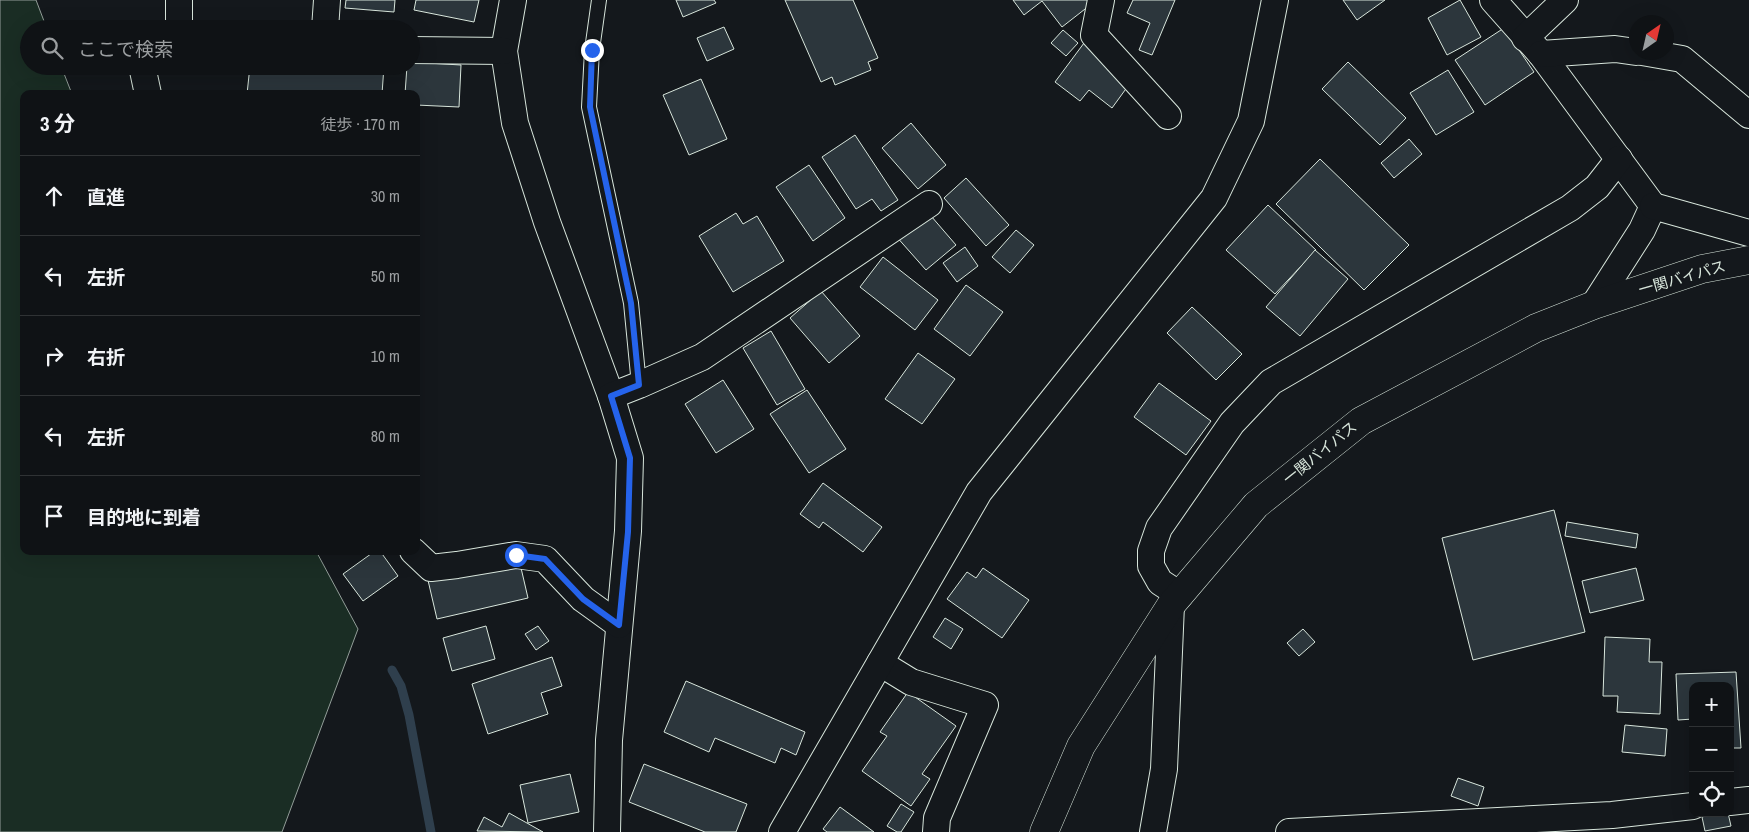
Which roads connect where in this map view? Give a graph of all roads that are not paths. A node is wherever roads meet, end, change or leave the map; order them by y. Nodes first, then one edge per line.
1 (179, 0) edge
2 (327, 0) edge
3 (513, 0) edge
4 (598, 0) edge
5 (1101, 0) edge
6 (1275, 0) edge
7 (1493, 0) edge
8 (1565, 0) edge
9 (179, 20) edge
10 (326, 20) edge
11 (1533, 46) junction
12 (420, 50) edge
13 (504, 51) junction
14 (1629, 51) edge
15 (1674, 58) edge
16 (144, 75) edge
17 (147, 90) edge
18 (1749, 115) edge
19 (1168, 116) dead end
20 (1619, 159) junction
21 (929, 204) dead end
22 (1653, 206) junction
23 (1749, 233) edge
24 (1749, 260) edge
25 (1594, 305) junction
26 (639, 385) junction
27 (611, 396) junction
28 (417, 555) edge
29 (1176, 600) junction
30 (619, 625) junction
31 (880, 663) junction
32 (1749, 800) edge
33 (1734, 802) edge
34 (1689, 806) edge
35 (607, 832) edge
36 (782, 832) edge
37 (936, 832) edge
38 (1044, 832) edge
39 (1153, 832) edge
40 (1289, 832) edge

1 - 9 street
2 - 10 street
3 - 13 street
4 - 26 lane
5 - 19 street
6 - 31 street
7 - 11 street
8 - 11 street
11 - 14 street
11 - 20 street
12 - 13 street
13 - 27 street
15 - 18 street
16 - 17 street
20 - 22 street
20 - 29 street
21 - 26 street
22 - 23 street
22 - 25 street
24 - 25 highway, 一関バイパス
25 - 29 highway, 一関バイパス
26 - 27 street
27 - 30 street
28 - 30 street
29 - 38 highway, 一関バイパス
29 - 39 street
30 - 35 street
31 - 36 street
31 - 37 street
32 - 33 street
34 - 40 street

